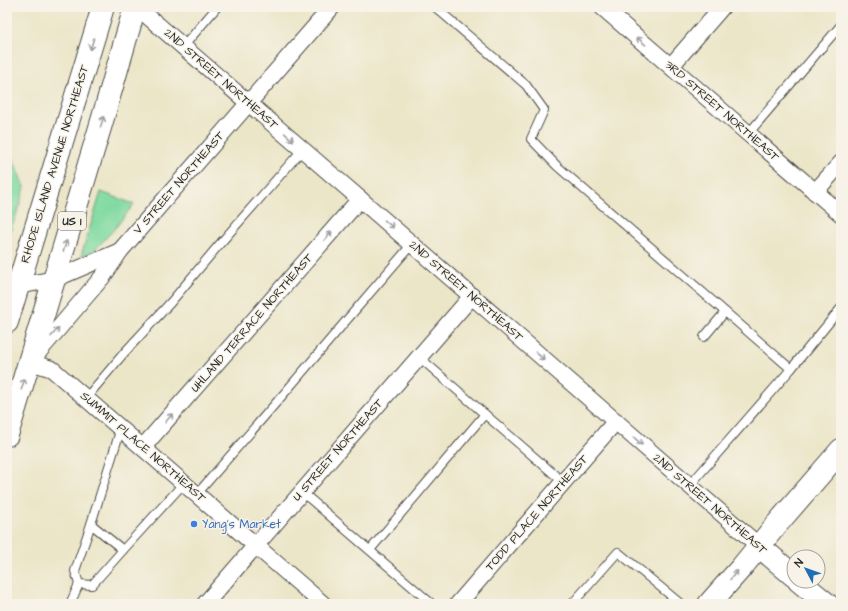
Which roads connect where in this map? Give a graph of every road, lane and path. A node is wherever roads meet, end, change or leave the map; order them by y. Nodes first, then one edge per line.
1 (104, 7) edge
2 (136, 7) edge
3 (216, 7) edge
4 (332, 7) edge
5 (435, 7) edge
6 (602, 7) edge
7 (720, 8) edge
8 (841, 25) edge
9 (183, 47) junction
10 (671, 66) junction
11 (248, 103) junction
12 (748, 134) junction
13 (303, 150) junction
14 (841, 163) edge
15 (815, 192) junction
16 (360, 199) junction
17 (841, 214) edge
18 (412, 244) junction
19 (120, 251) junction
20 (55, 279) junction
21 (18, 286) junction
22 (472, 296) junction
23 (841, 308) edge
24 (725, 312) junction
25 (7, 322) edge
26 (704, 337) dead end
27 (419, 357) junction
28 (30, 362) junction
29 (791, 370) junction
30 (86, 398) junction
31 (485, 414) junction
32 (616, 421) junction
33 (121, 428) junction
34 (7, 435) edge
35 (143, 447) junction
36 (841, 450) edge
37 (563, 482) junction
38 (184, 483) junction
39 (690, 486) junction
40 (302, 492) junction
41 (197, 494) junction
42 (91, 524) junction
43 (256, 546) junction
44 (759, 546) junction
45 (123, 550) junction
46 (370, 550) junction
47 (786, 569) edge
48 (79, 584) junction
49 (809, 589) edge
50 (212, 602) edge
51 (70, 604) edge
52 (323, 604) edge
53 (432, 604) edge
54 (458, 604) edge
55 (572, 604) edge
56 (681, 604) edge
57 (709, 604) edge
58 (827, 604) edge

1 -> 21 main road, RHODE ISLAND AVENUE NORTHEAST / US 1
2 - 9 street, 2ND STREET NORTHEAST
20 -> 2 main road, US 1
3 - 9 lane
4 - 11 street, V STREET NORTHEAST
5 - 24 lane
10 -> 6 street, 3RD STREET NORTHEAST
7 - 10 street
8 - 12 lane
9 - 11 street, 2ND STREET NORTHEAST
10 - 12 street, 3RD STREET NORTHEAST
11 -> 13 street, 2ND STREET NORTHEAST
11 - 19 street, V STREET NORTHEAST
12 - 15 street, 3RD STREET NORTHEAST
13 - 16 street, 2ND STREET NORTHEAST
13 - 30 lane
14 - 15 street
15 - 17 street, 3RD STREET NORTHEAST
16 -> 18 street, 2ND STREET NORTHEAST
35 -> 16 street, UHLAND TERRACE NORTHEAST
18 - 22 street, 2ND STREET NORTHEAST
18 - 41 lane
19 - 20 street
28 -> 19 street, V STREET NORTHEAST
20 - 21 street
20 - 28 main road, US 1
21 - 25 main road, RHODE ISLAND AVENUE NORTHEAST / US 1
22 - 27 street, U STREET NORTHEAST
22 -> 32 street, 2ND STREET NORTHEAST
23 - 29 lane
24 - 26 lane
24 - 29 lane
27 - 31 lane
27 - 40 street, U STREET NORTHEAST
28 - 30 street, SUMMIT PLACE NORTHEAST
34 -> 28 main road, US 1
29 - 39 lane
30 - 33 street, SUMMIT PLACE NORTHEAST
31 - 37 lane
31 - 46 lane
32 - 37 street, TODD PLACE NORTHEAST
32 -> 39 street, 2ND STREET NORTHEAST
33 - 35 street, SUMMIT PLACE NORTHEAST
33 - 42 lane
35 - 38 street, SUMMIT PLACE NORTHEAST
36 - 44 main road
37 - 54 street, TODD PLACE NORTHEAST
38 - 41 street, SUMMIT PLACE NORTHEAST
38 - 45 lane
39 - 44 street, 2ND STREET NORTHEAST
40 - 43 street, U STREET NORTHEAST
40 - 46 lane
41 - 43 street, SUMMIT PLACE NORTHEAST
42 - 45 lane
42 - 48 lane
43 - 50 street, U STREET NORTHEAST
43 - 52 street, SUMMIT PLACE NORTHEAST
44 - 47 main road, 2ND STREET NORTHEAST
57 -> 44 main road
45 - 48 lane
46 - 53 lane
48 - 51 lane
49 - 58 main road
55 - 56 lane

